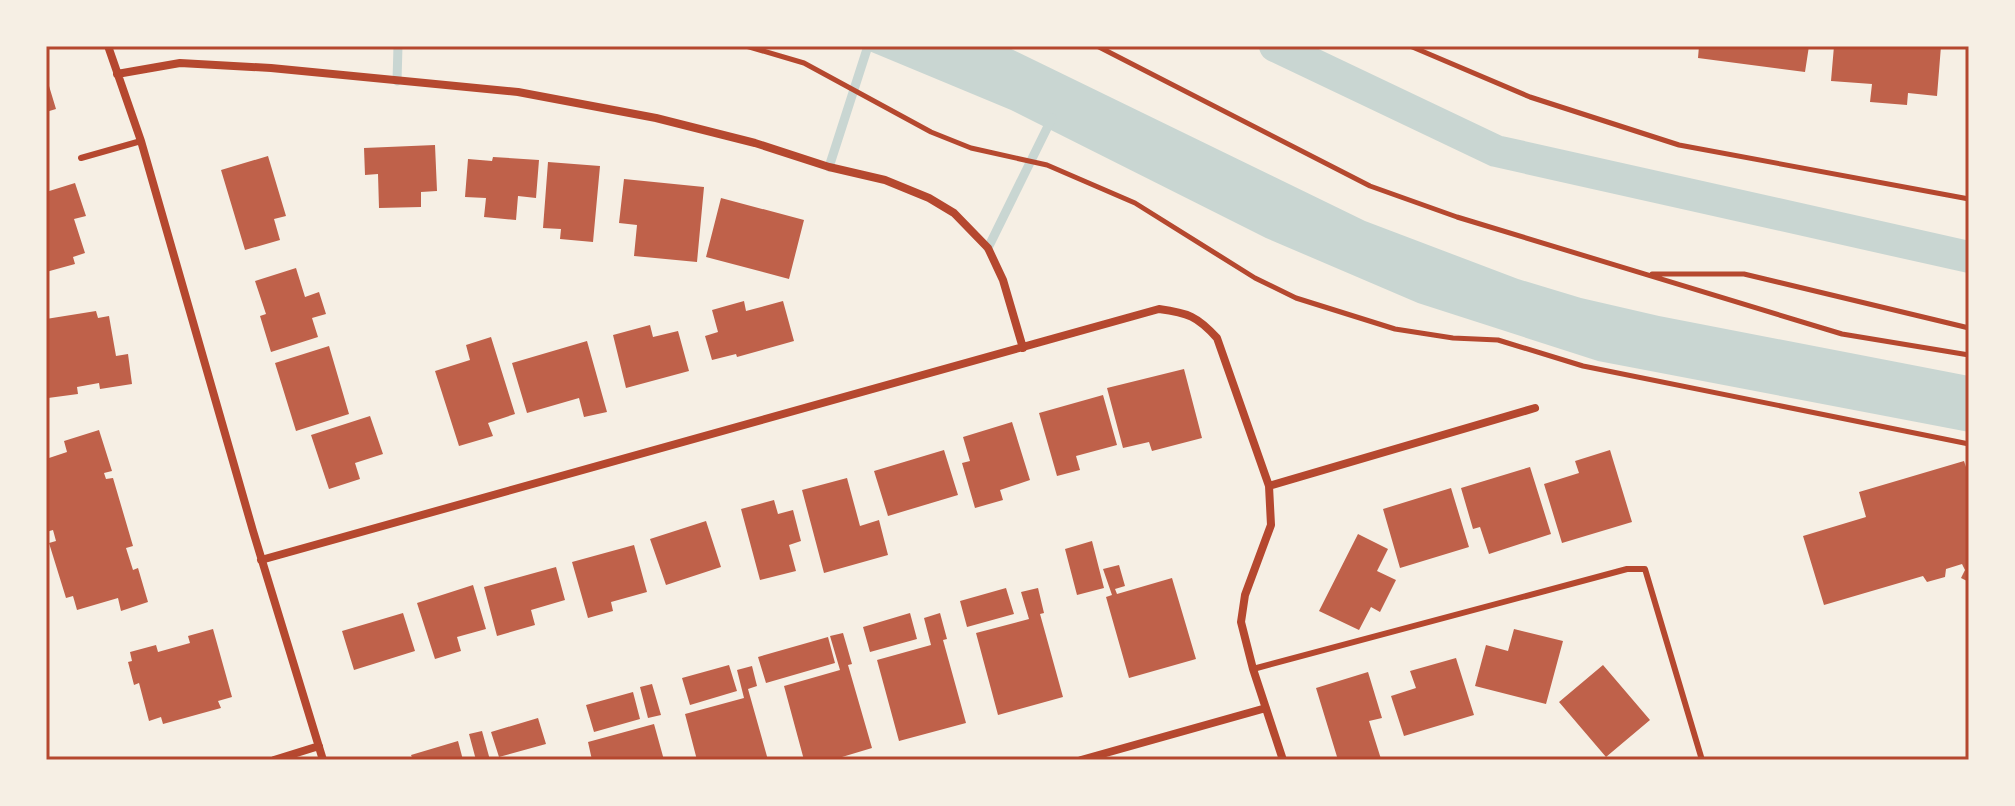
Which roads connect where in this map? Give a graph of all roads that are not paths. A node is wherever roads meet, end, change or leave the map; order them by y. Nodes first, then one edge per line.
1 (108, 46) edge
2 (117, 74) junction
3 (141, 141) junction
4 (81, 158) dead end
5 (1023, 348) junction
6 (1535, 408) dead end
7 (1269, 486) junction
8 (261, 560) junction
9 (1253, 669) junction
10 (1266, 708) junction
11 (319, 746) junction
12 (274, 760) edge
13 (323, 760) edge
14 (1081, 760) edge
15 (1283, 760) edge
16 (1702, 760) edge

1 - 2 street
2 - 3 street
2 - 5 street
3 - 4 lane
3 - 8 street
5 - 7 street
5 - 8 street
6 - 7 street
7 - 9 street
8 - 11 street
9 - 10 street
9 - 16 lane
10 - 14 street
10 - 15 street
11 - 12 street
11 - 13 street

